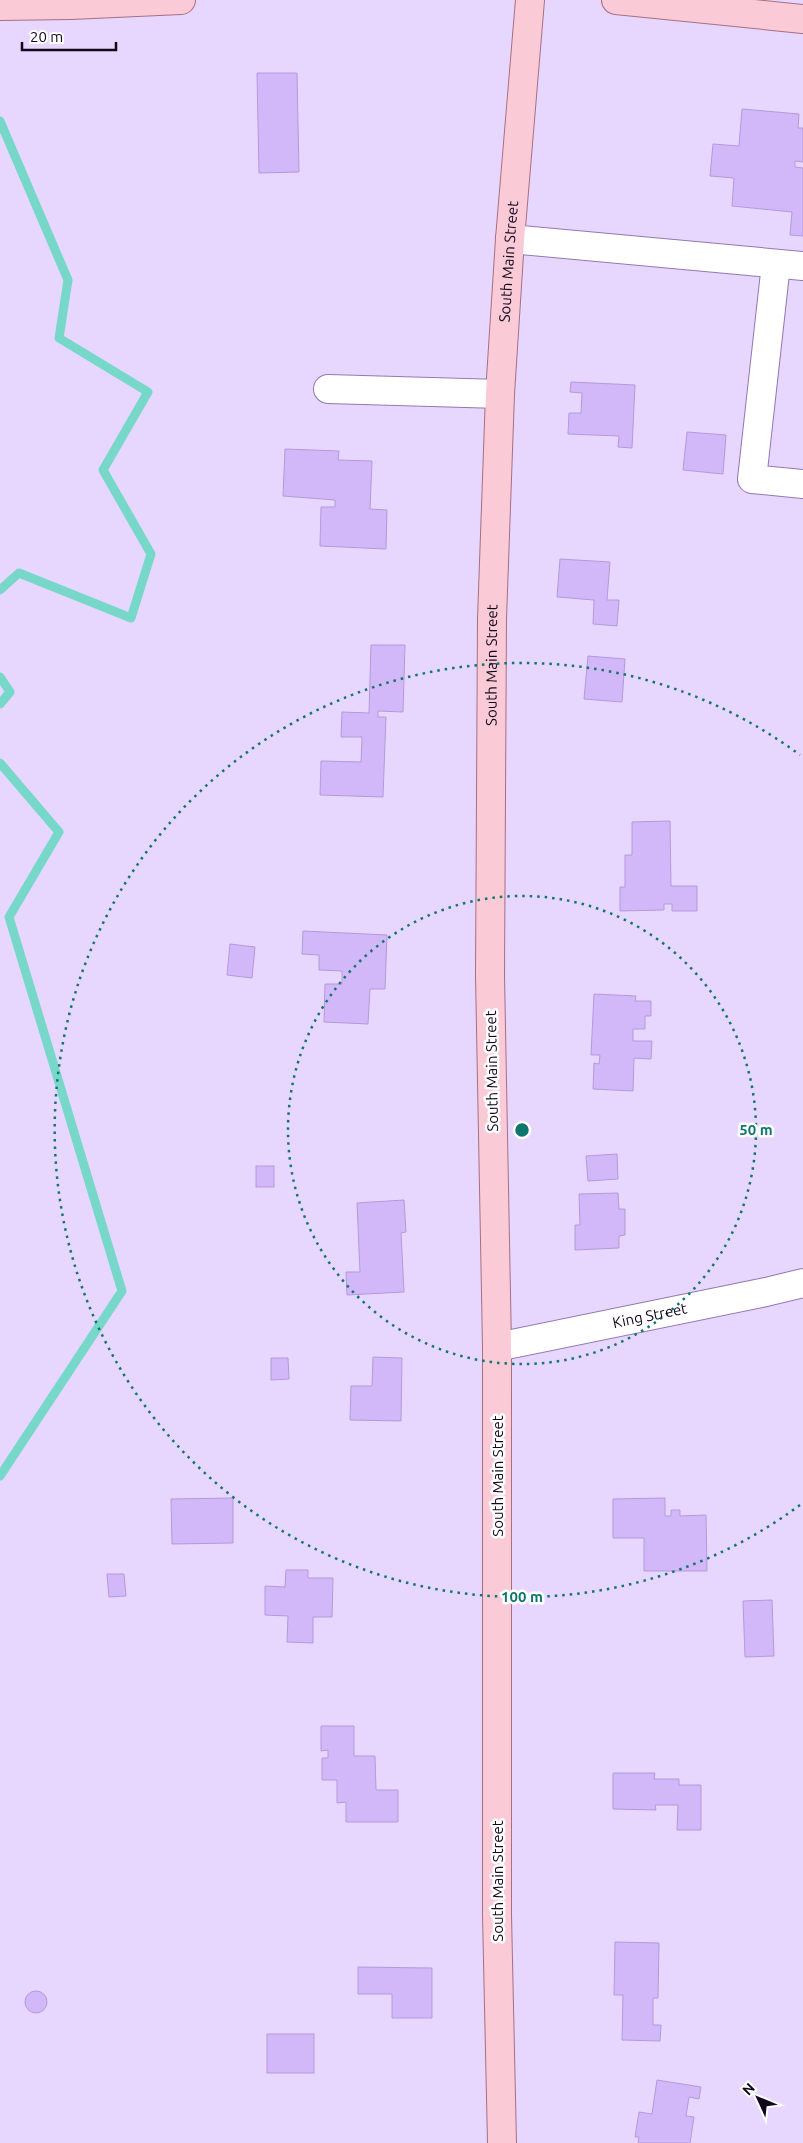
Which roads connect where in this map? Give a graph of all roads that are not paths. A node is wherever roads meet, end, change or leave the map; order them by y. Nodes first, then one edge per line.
1 (181, 0) edge
2 (530, 0) edge
3 (616, 0) edge
4 (0, 6) edge
5 (803, 20) edge
6 (510, 239) junction
7 (776, 264) junction
8 (803, 266) edge
9 (328, 389) dead end
10 (500, 394) junction
11 (803, 484) edge
12 (803, 1283) edge
13 (497, 1347) junction
14 (502, 2143) edge

1 - 4 main road
2 - 6 main road, South Main Street
3 - 5 main road
6 - 7 street
6 - 10 main road, South Main Street
7 - 8 street
7 - 11 street
9 - 10 street
10 - 13 main road, South Main Street
12 - 13 street, King Street
13 - 14 main road, South Main Street

